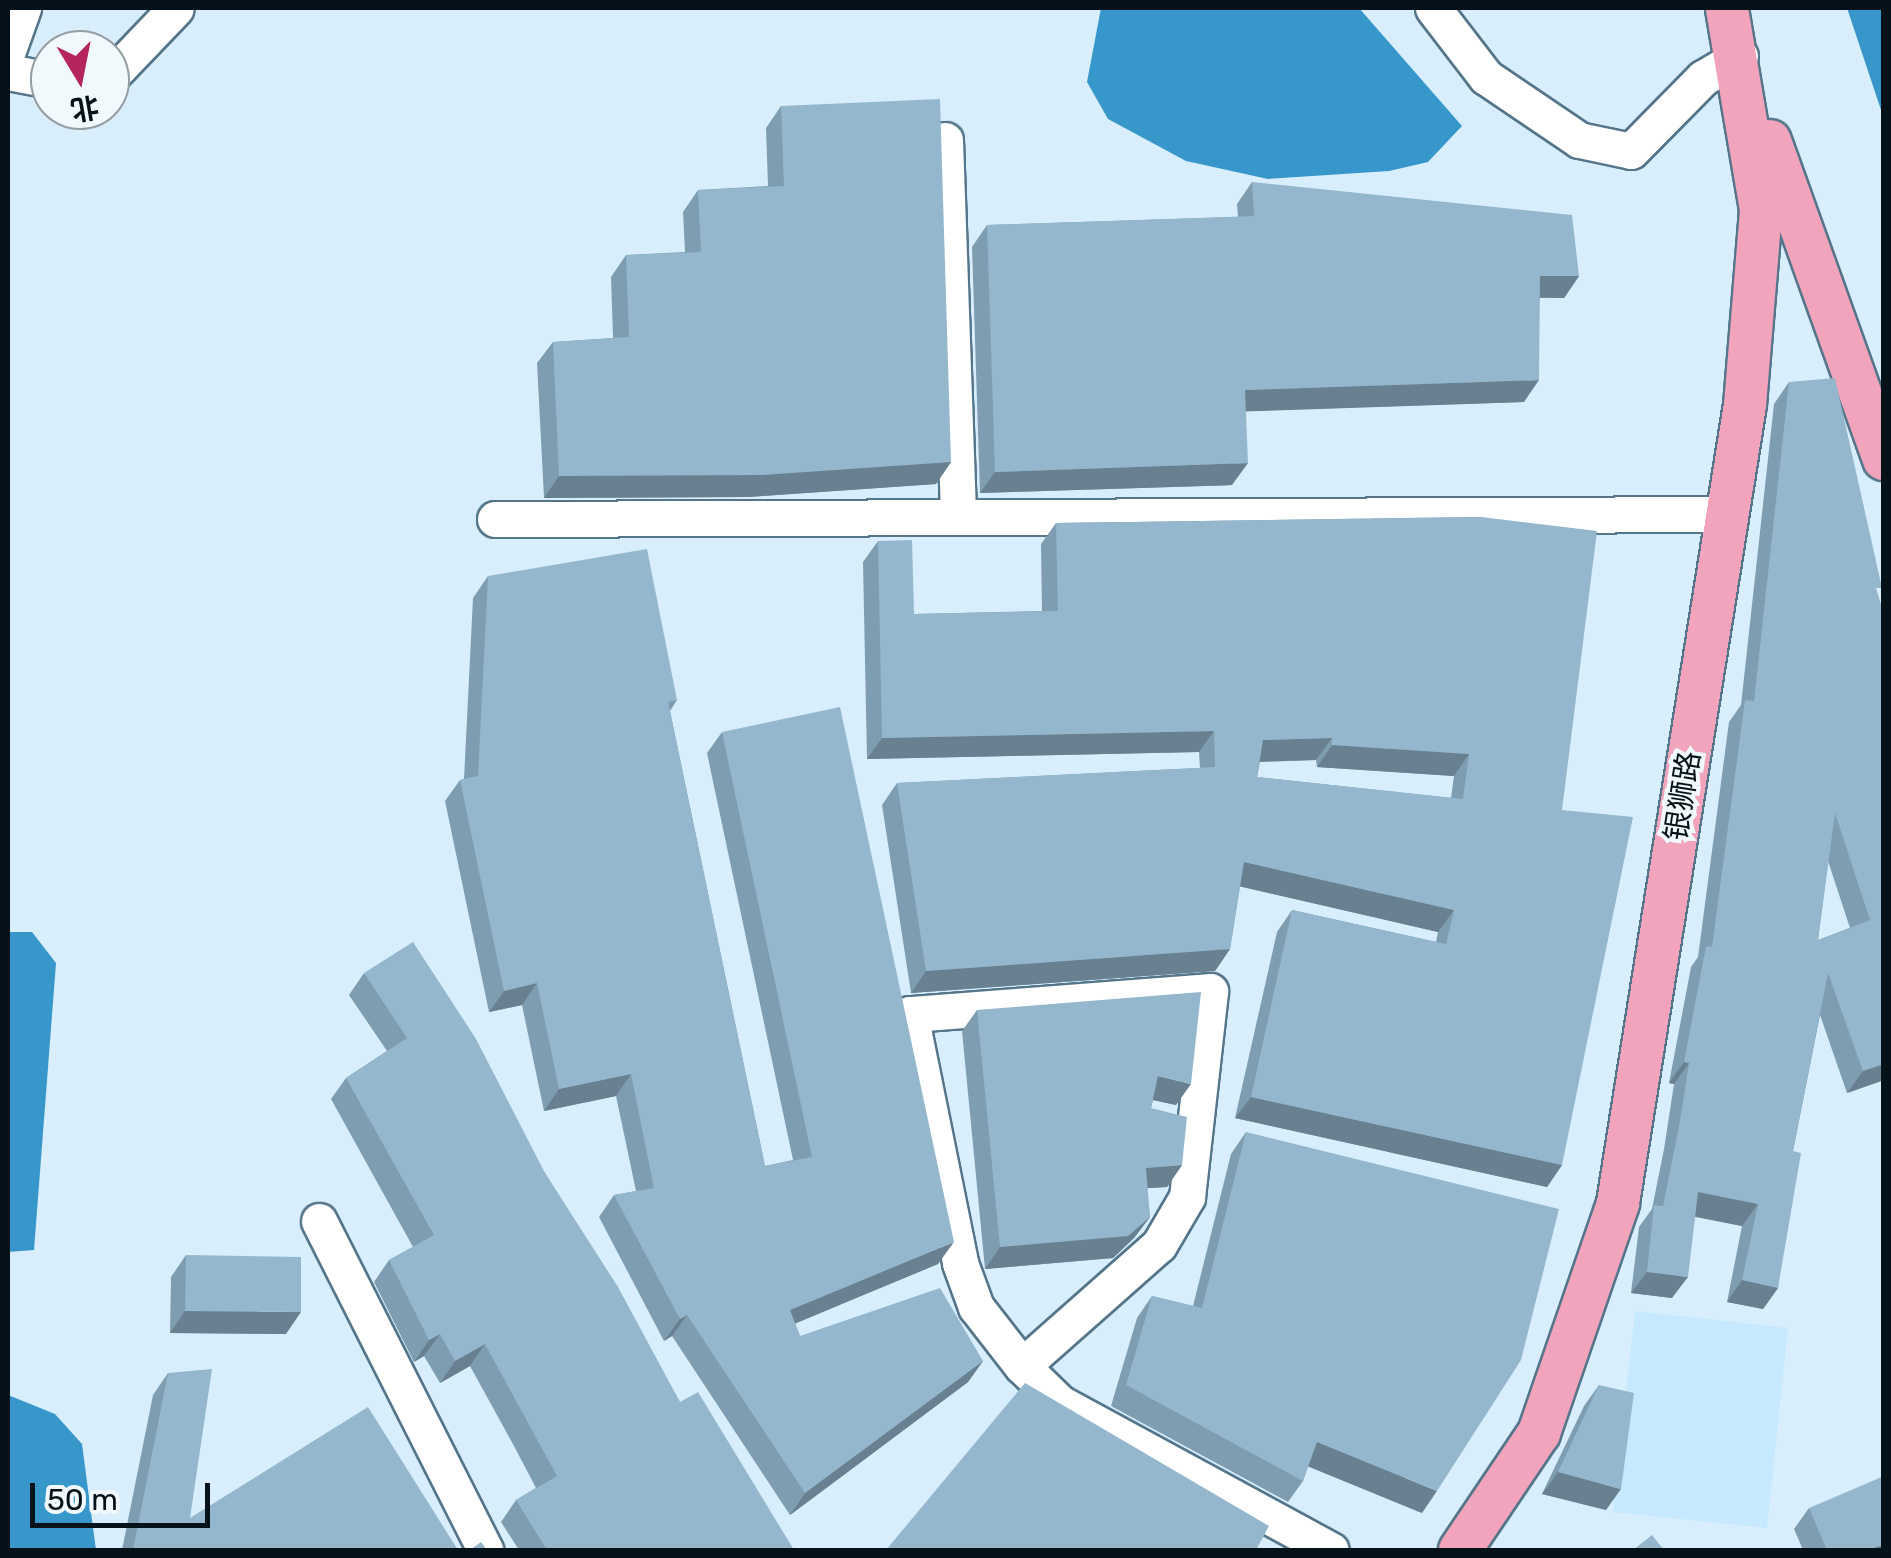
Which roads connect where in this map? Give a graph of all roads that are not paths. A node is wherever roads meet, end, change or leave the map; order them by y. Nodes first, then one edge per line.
1 (23, 8) edge
2 (176, 8) edge
3 (1433, 8) edge
4 (1726, 8) edge
5 (8, 50) edge
6 (130, 56) edge
7 (1740, 56) junction
8 (945, 140) edge
9 (1884, 458) edge
10 (1728, 514) junction
11 (958, 517) junction
12 (495, 519) dead end
13 (319, 1221) dead end
14 (1022, 1366) junction
15 (485, 1550) edge
16 (1331, 1550) edge
17 (1460, 1550) edge

1 - 5 street
2 - 6 street
3 - 7 street
4 - 7 main road, 银狮路
7 - 9 main road
7 - 10 main road, 银狮路
8 - 11 street
10 - 11 street
10 - 17 main road, 银狮路
11 - 12 street
13 - 15 street
14 - 14 street
14 - 16 street

